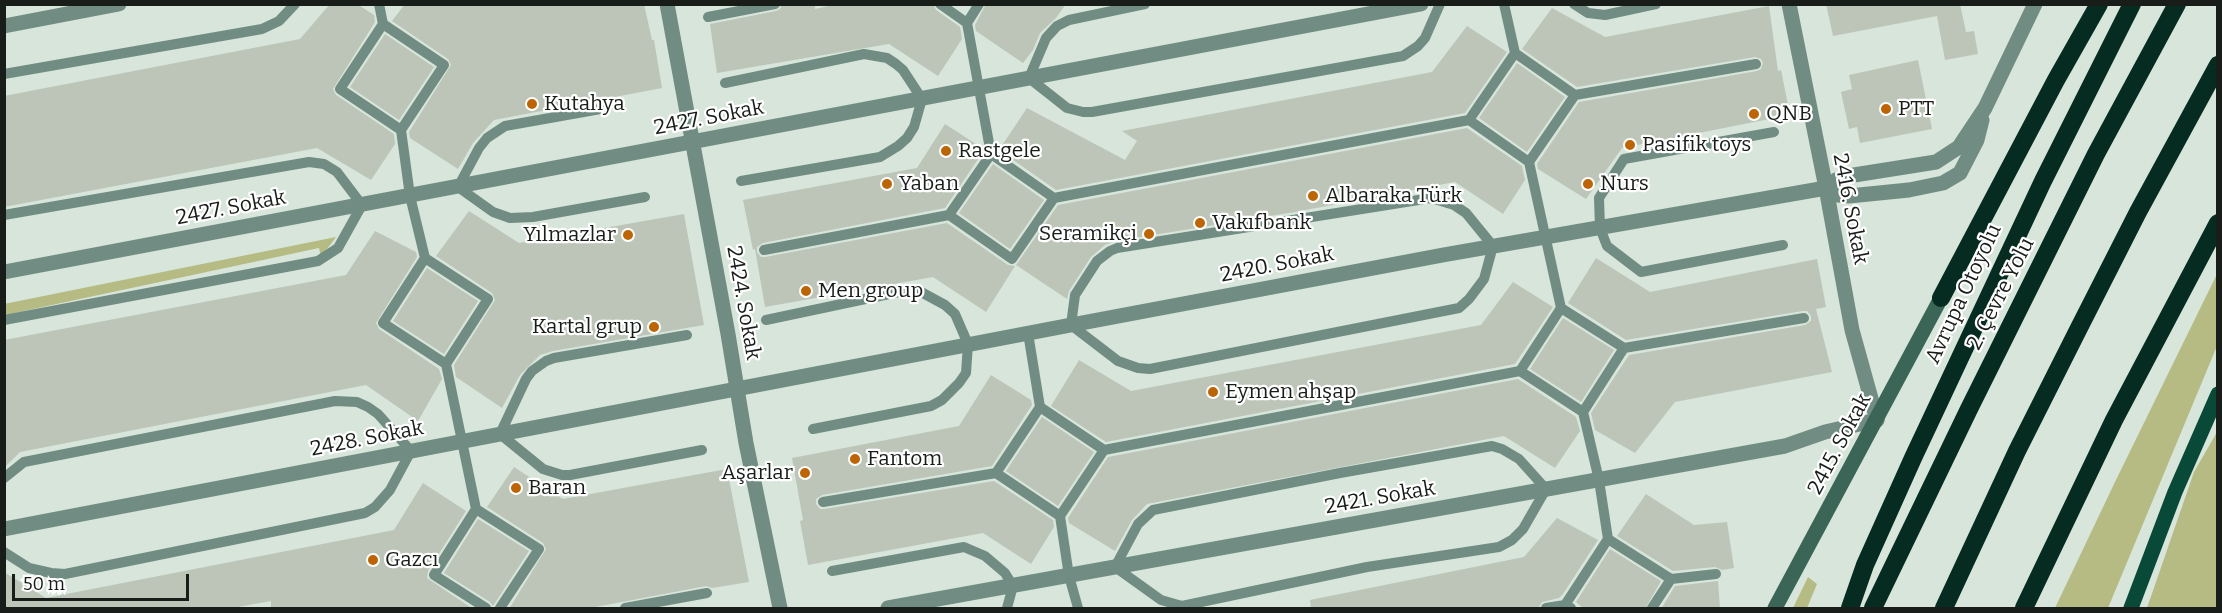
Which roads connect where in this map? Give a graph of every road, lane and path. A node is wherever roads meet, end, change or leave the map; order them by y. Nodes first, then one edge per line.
1 (119, 4) edge
2 (295, 4) edge
3 (379, 4) edge
4 (667, 4) edge
5 (775, 4) edge
6 (940, 4) edge
7 (979, 4) edge
8 (1145, 4) edge
9 (1421, 4) edge
10 (1440, 4) edge
11 (1504, 4) edge
12 (1574, 4) edge
13 (1656, 4) edge
14 (1789, 4) edge
15 (2099, 4) edge
16 (2132, 4) edge
17 (2177, 4) edge
18 (2035, 5) edge
19 (708, 17) dead end
20 (967, 23) junction
21 (383, 24) junction
22 (4, 26) edge
23 (1515, 53) junction
24 (1756, 64) dead end
25 (2217, 65) edge
26 (4, 74) edge
27 (1029, 78) junction
28 (725, 83) dead end
29 (979, 88) junction
30 (1575, 95) junction
31 (922, 99) junction
32 (606, 108) dead end
33 (1985, 108) junction
34 (1469, 120) junction
35 (401, 130) junction
36 (1773, 132) dead end
37 (693, 142) junction
38 (991, 154) junction
39 (1529, 162) junction
40 (741, 181) dead end
41 (458, 187) junction
42 (1826, 188) junction
43 (410, 196) junction
44 (645, 197) dead end
45 (1054, 198) junction
46 (362, 205) junction
47 (4, 215) edge
48 (949, 215) junction
49 (2217, 223) edge
50 (1600, 228) junction
51 (1544, 237) junction
52 (1783, 245) dead end
53 (1493, 246) junction
54 (764, 250) dead end
55 (425, 258) junction
56 (4, 272) edge
57 (1941, 298) joint
58 (1561, 308) junction
59 (1804, 318) dead end
60 (4, 320) edge
61 (766, 320) dead end
62 (1071, 325) junction
63 (1028, 333) junction
64 (687, 335) dead end
65 (968, 344) junction
66 (1624, 348) junction
67 (446, 364) junction
68 (1520, 371) junction
69 (737, 388) junction
70 (2217, 394) edge
71 (1040, 407) junction
72 (1583, 412) junction
73 (2212, 414) edge
74 (1877, 420) junction
75 (813, 429) dead end
76 (500, 434) junction
77 (463, 441) junction
78 (702, 450) dead end
79 (1104, 450) junction
80 (411, 452) junction
81 (996, 473) junction
82 (4, 478) edge
83 (1599, 480) junction
84 (1546, 489) junction
85 (823, 502) dead end
86 (476, 509) junction
87 (1060, 516) junction
88 (4, 529) edge
89 (1608, 539) junction
90 (4, 552) edge
91 (1115, 567) junction
92 (832, 571) dead end
93 (1716, 574) dead end
94 (1069, 576) junction
95 (1671, 579) junction
96 (1013, 586) junction
97 (707, 594) dead end
98 (1568, 607) edge
99 (486, 609) edge
100 (500, 609) edge
101 (625, 609) edge
102 (780, 609) edge
103 (888, 609) edge
104 (1007, 609) edge
105 (1078, 609) edge
106 (1546, 609) edge
107 (1652, 609) edge
108 (1775, 609) edge
109 (1850, 609) edge
110 (1873, 609) edge
111 (1944, 609) edge
112 (2024, 609) edge
113 (2132, 609) edge

1 - 22 street
2 - 26 lane
3 - 21 lane
4 - 37 street, 2424. Sokak
5 - 19 lane
6 - 20 lane
7 - 20 lane
8 - 27 lane
9 - 27 street, 2427. Sokak
10 - 27 lane
11 - 23 lane
12 - 13 lane
14 - 42 street, 2416. Sokak
15 - 57 highway
16 - 109 highway, Avrupa Otoyolu
17 - 110 highway, 2. Çevre Yolu
18 - 33 street
20 - 29 lane
21 - 35 lane
21 - 35 lane
23 - 30 lane
23 - 34 lane
24 - 30 lane
25 - 111 highway
27 - 29 street, 2427. Sokak
28 - 31 lane
29 - 31 street, 2427. Sokak
29 - 38 lane
30 - 39 lane
31 - 37 street, 2427. Sokak
31 - 40 lane
32 - 41 lane
33 - 42 street
33 - 42 street
34 - 39 lane
34 - 45 lane
35 - 43 lane
36 - 50 lane
37 - 41 street, 2427. Sokak
37 - 69 street, 2424. Sokak
38 - 45 lane
38 - 48 lane
39 - 51 lane
41 - 43 street, 2427. Sokak
41 - 44 lane
42 - 50 street, 2420. Sokak
42 - 74 street, 2416. Sokak
43 - 46 street, 2427. Sokak
43 - 55 lane
45 - 48 lane
46 - 47 lane
46 - 56 street, 2427. Sokak
46 - 60 lane
48 - 54 lane
49 - 112 highway
50 - 51 street, 2420. Sokak
50 - 52 lane
51 - 53 street, 2420. Sokak
51 - 58 lane
53 - 62 street, 2420. Sokak
53 - 62 lane
53 - 62 lane
55 - 67 lane
55 - 67 lane
57 - 74 main road, 2415. Sokak
58 - 66 lane
58 - 68 lane
59 - 66 lane
61 - 65 lane
62 - 63 street, 2420. Sokak
63 - 65 street, 2420. Sokak
63 - 71 lane
64 - 76 lane
65 - 69 street, 2420. Sokak
65 - 75 lane
66 - 72 lane
67 - 77 lane
68 - 72 lane
68 - 79 lane
69 - 76 street, 2428. Sokak
69 - 102 street, 2424. Sokak
70 - 73 main road
71 - 79 lane
71 - 81 lane
72 - 83 lane
73 - 113 main road
74 - 83 street, 2421. Sokak
74 - 108 main road, 2415. Sokak
76 - 77 street, 2428. Sokak
76 - 78 lane
77 - 80 street, 2428. Sokak
77 - 86 lane
79 - 87 lane
80 - 82 lane
80 - 88 street, 2428. Sokak
80 - 90 lane
81 - 85 lane
81 - 87 lane
83 - 84 street, 2421. Sokak
83 - 89 lane
84 - 91 street, 2421. Sokak
84 - 91 lane
84 - 91 lane
86 - 99 lane
86 - 100 lane
87 - 94 lane
89 - 95 lane
89 - 98 lane
91 - 94 street, 2421. Sokak
92 - 96 lane
93 - 95 lane
94 - 96 street, 2421. Sokak
94 - 105 lane
95 - 107 lane
96 - 103 street, 2421. Sokak
96 - 104 lane
97 - 101 lane
98 - 106 lane

